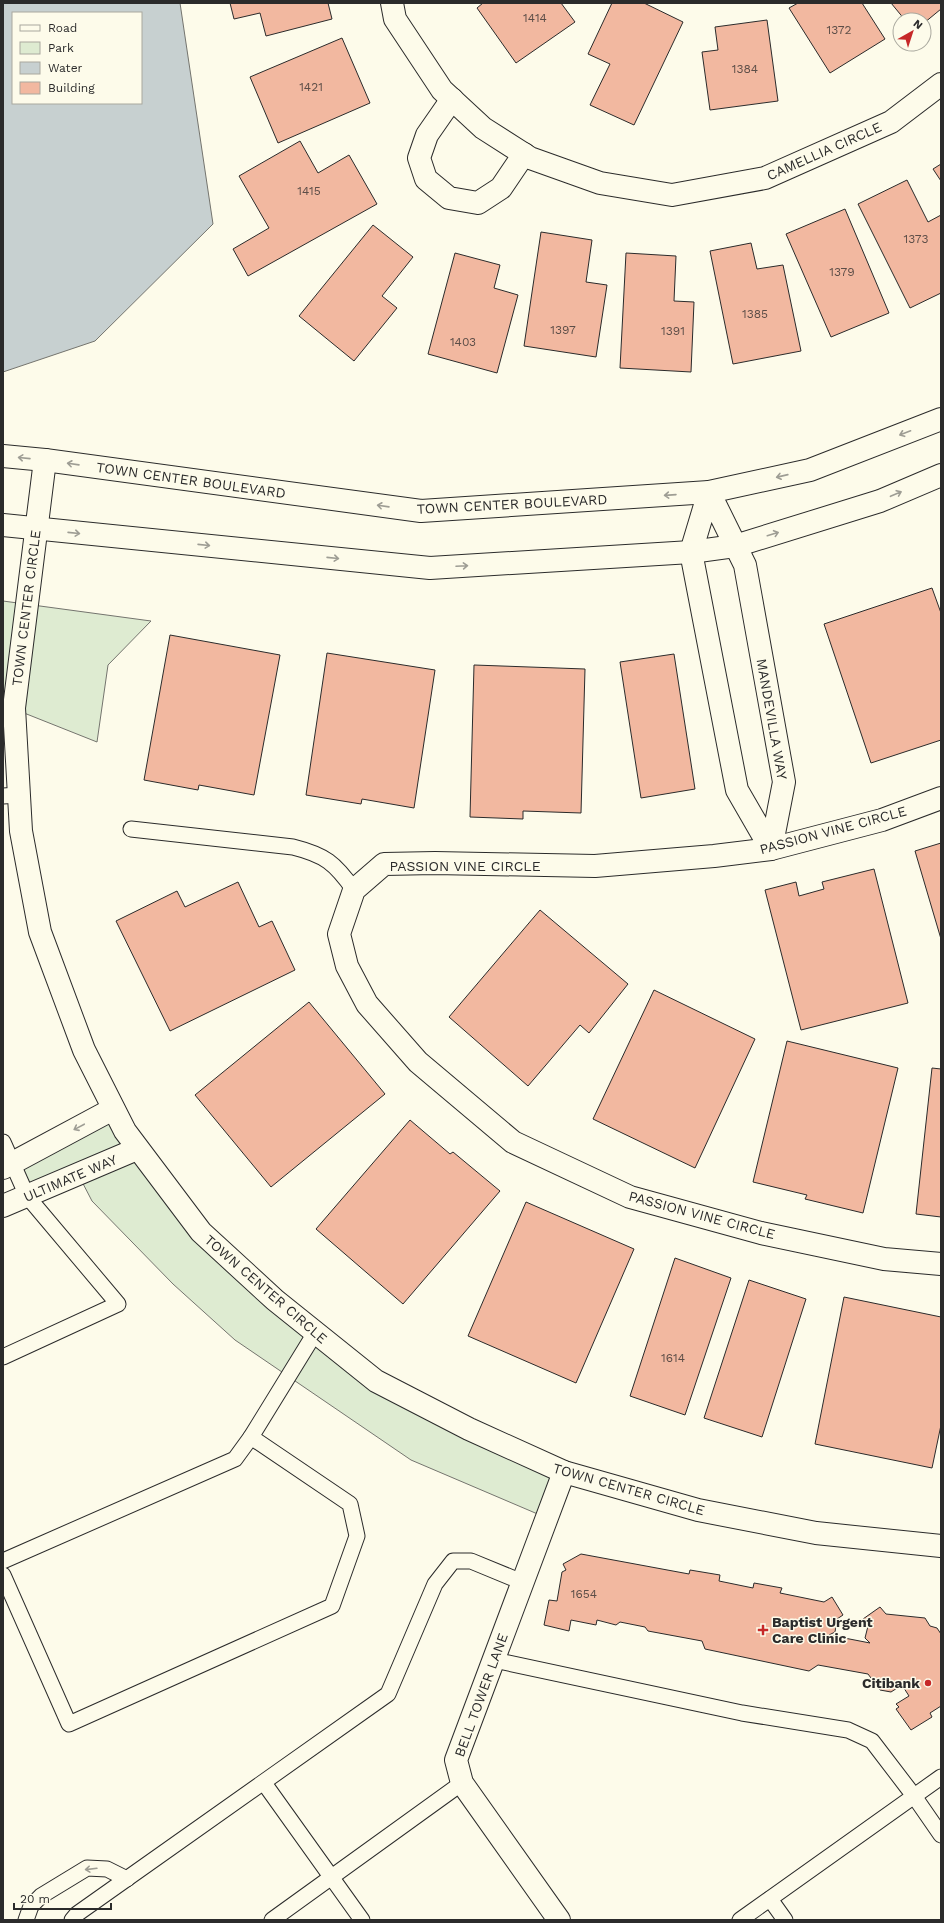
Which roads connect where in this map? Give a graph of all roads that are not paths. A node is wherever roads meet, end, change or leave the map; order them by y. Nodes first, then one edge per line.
1 (392, 3) edge
2 (941, 84) edge
3 (452, 99) junction
4 (524, 154) junction
5 (941, 419) edge
6 (3, 456) edge
7 (45, 460) junction
8 (941, 475) edge
9 (709, 492) junction
10 (3, 525) edge
11 (35, 529) junction
12 (735, 546) junction
13 (691, 552) junction
14 (11, 795) edge
15 (941, 798) edge
16 (131, 829) dead end
17 (771, 849) junction
18 (354, 890) junction
19 (113, 1109) junction
20 (3, 1142) edge
21 (137, 1149) junction
22 (7, 1166) edge
23 (27, 1196) junction
24 (3, 1206) edge
25 (941, 1264) edge
26 (315, 1333) junction
27 (3, 1357) edge
28 (251, 1437) junction
29 (564, 1472) junction
30 (941, 1546) edge
31 (3, 1560) edge
32 (3, 1575) edge
33 (522, 1582) junction
34 (494, 1660) junction
35 (941, 1777) edge
36 (264, 1783) junction
37 (462, 1783) junction
38 (914, 1796) junction
39 (941, 1835) edge
40 (331, 1877) junction
41 (127, 1879) junction
42 (770, 1899) junction
43 (26, 1920) edge
44 (72, 1920) edge
45 (272, 1920) edge
46 (362, 1920) edge
47 (560, 1920) edge
48 (740, 1920) edge
49 (785, 1920) edge

1 - 3 street, CAMELLIA CIRCLE
2 - 4 street, CAMELLIA CIRCLE
3 - 4 street, CAMELLIA CIRCLE
3 - 4 street
5 -> 9 street, TOWN CENTER BOULEVARD
7 -> 6 street, TOWN CENTER BOULEVARD
9 -> 7 street, TOWN CENTER BOULEVARD
7 - 11 street, TOWN CENTER CIRCLE
12 -> 8 street
9 - 12 street, MANDEVILLA WAY
9 - 13 street
10 - 11 street
11 -> 13 street
11 - 14 street, TOWN CENTER CIRCLE
12 - 13 street
12 - 17 street, MANDEVILLA WAY
13 - 17 street
14 - 19 street, TOWN CENTER CIRCLE
15 - 17 street, PASSION VINE CIRCLE
16 - 18 lane
17 - 18 street, PASSION VINE CIRCLE
18 - 25 street, PASSION VINE CIRCLE
19 - 21 street, TOWN CENTER CIRCLE
19 -> 22 street
20 - 22 lane
21 - 23 street, ULTIMATE WAY
21 - 26 street, TOWN CENTER CIRCLE
22 - 23 lane
23 - 24 street, ULTIMATE WAY
23 - 27 lane
26 - 28 lane
26 - 29 street, TOWN CENTER CIRCLE
28 - 31 lane
28 - 32 lane
29 - 30 street, TOWN CENTER CIRCLE
29 - 33 street, BELL TOWER LANE
33 - 34 street, BELL TOWER LANE
33 - 36 lane
34 - 37 street, BELL TOWER LANE
34 - 38 lane
35 - 38 lane
36 - 40 lane
36 - 41 lane
37 - 40 lane
37 - 47 street, BELL TOWER LANE
38 - 39 lane
38 - 42 lane
40 - 45 lane
40 - 46 lane
41 -> 43 lane
41 - 44 lane
42 - 48 lane
42 - 49 lane

